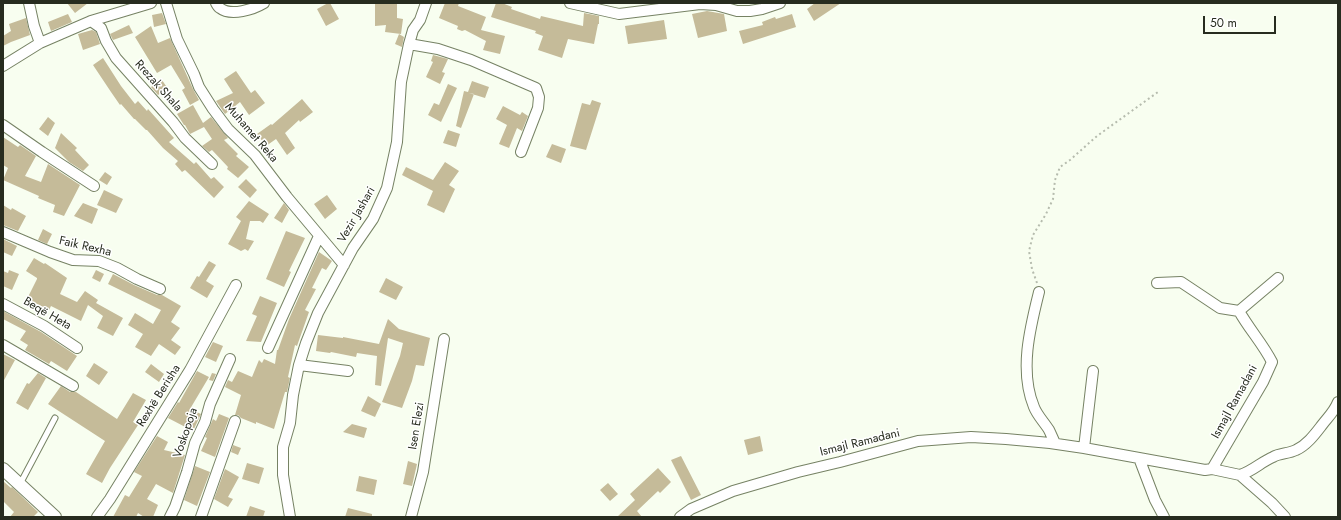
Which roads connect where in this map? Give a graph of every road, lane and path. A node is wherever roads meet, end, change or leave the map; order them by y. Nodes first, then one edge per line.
1 (29, 3) edge
2 (166, 3) edge
3 (216, 3) edge
4 (264, 3) edge
5 (426, 3) edge
6 (570, 3) edge
7 (780, 3) edge
8 (145, 4) edge
9 (92, 21) junction
10 (40, 43) junction
11 (409, 44) junction
12 (3, 66) edge
13 (1158, 92) dead end
14 (3, 125) edge
15 (521, 152) dead end
16 (212, 164) dead end
17 (94, 186) dead end
18 (3, 232) edge
19 (319, 236) junction
20 (344, 265) junction
21 (1278, 278) dead end
22 (1157, 283) dead end
23 (236, 284) dead end
24 (160, 289) dead end
25 (1039, 292) joint
26 (3, 304) edge
27 (1238, 311) junction
28 (444, 339) dead end
29 (3, 345) edge
30 (77, 348) dead end
31 (268, 348) dead end
32 (230, 359) dead end
33 (299, 365) junction
34 (348, 371) dead end
35 (1093, 371) dead end
36 (73, 386) dead end
37 (1338, 402) edge
38 (55, 418) dead end
39 (236, 422) dead end
40 (1056, 443) junction
41 (1084, 448) junction
42 (1139, 458) junction
43 (3, 469) edge
44 (1212, 469) junction
45 (1240, 475) junction
46 (20, 484) junction
47 (55, 517) edge
48 (97, 517) edge
49 (170, 517) edge
50 (201, 517) edge
51 (290, 517) edge
52 (411, 517) edge
53 (680, 517) edge
54 (1164, 517) edge
55 (1285, 517) edge

1 - 10 street
2 - 19 street, Muhamet Reka
3 - 4 street
5 - 11 street, Vezir Jashari
6 - 7 street
8 - 9 street
9 - 10 street
9 - 16 street, Rrezak Shala
10 - 12 street
11 - 15 street
11 - 20 street, Vezir Jashari
13 - 25 path
14 - 17 street
18 - 24 street, Faik Rexha
19 - 20 street, Muhamet Reka
19 - 31 street
20 - 33 street, Vezir Jashari
21 - 27 street
22 - 27 street
23 - 48 street, Rexhë Berisha
25 - 40 street
26 - 30 street, Beqë Heta
27 - 44 street, Ismajl Ramadani
28 - 52 street, Isen Elezi
29 - 36 street
32 - 49 street, Voskopoja
33 - 34 street
33 - 51 street, Vezir Jashari
35 - 41 street
37 - 45 street
38 - 46 lane
39 - 50 street
40 - 41 street, Ismajl Ramadani
40 - 53 street, Ismajl Ramadani
41 - 42 street, Ismajl Ramadani
42 - 44 street, Ismajl Ramadani
42 - 54 street
43 - 46 street
44 - 45 street, Ismajl Ramadani
45 - 55 street
46 - 47 street

